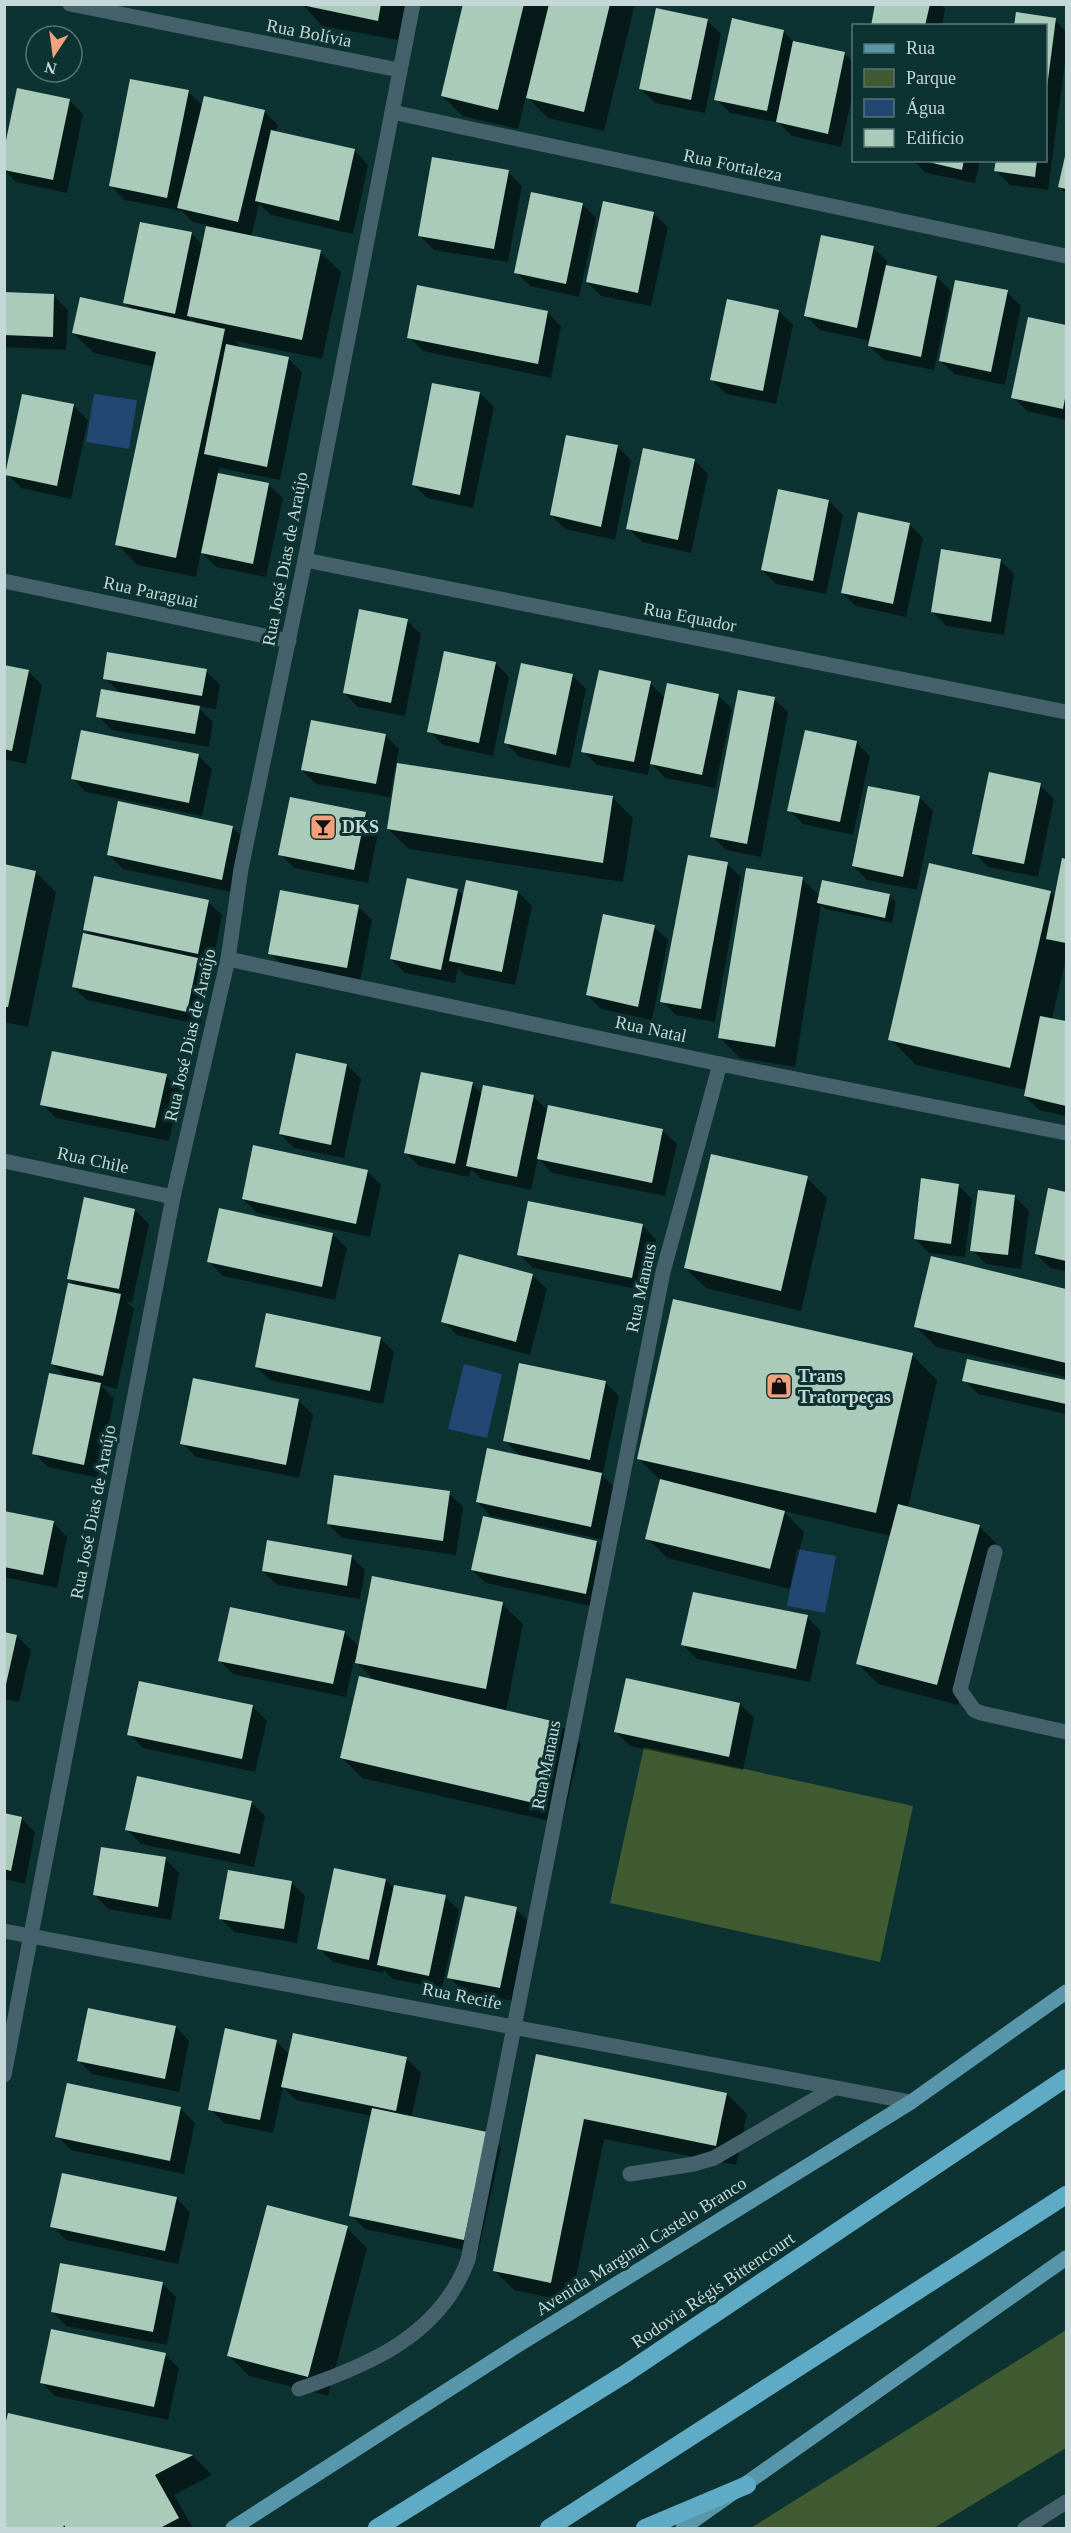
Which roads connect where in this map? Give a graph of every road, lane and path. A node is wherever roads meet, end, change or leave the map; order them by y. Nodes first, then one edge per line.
1 (70, 4) edge
2 (413, 4) edge
3 (399, 70) junction
4 (392, 112) junction
5 (1066, 256) edge
6 (305, 560) junction
7 (4, 580) edge
8 (289, 641) junction
9 (1066, 712) edge
10 (228, 959) junction
11 (720, 1064) junction
12 (1066, 1133) edge
13 (4, 1161) edge
14 (173, 1197) junction
15 (995, 1552) dead end
16 (1066, 1732) edge
17 (4, 1931) edge
18 (31, 1936) junction
19 (1066, 1992) edge
20 (515, 2026) junction
21 (4, 2074) edge
22 (1066, 2078) edge
23 (834, 2088) junction
24 (911, 2102) junction
25 (630, 2174) dead end
26 (1066, 2195) edge
27 (1066, 2258) edge
28 (1066, 2267) edge
29 (1048, 2270) junction
30 (299, 2390) dead end
31 (747, 2485) junction
32 (1066, 2502) edge
33 (233, 2529) edge
34 (377, 2529) edge
35 (549, 2529) edge
36 (645, 2529) edge
37 (682, 2529) edge
38 (1025, 2529) edge

1 - 3 street, Rua Bolívia
2 - 3 street, Rua José Dias de Araújo
3 - 4 street, Rua José Dias de Araújo
4 - 5 street, Rua Fortaleza
4 - 6 street, Rua José Dias de Araújo
6 - 8 street, Rua José Dias de Araújo
6 - 9 street, Rua Equador
7 - 8 street, Rua Paraguai
8 - 10 street, Rua José Dias de Araújo
10 - 11 street, Rua Natal
10 - 14 street, Rua José Dias de Araújo
11 - 12 street, Rua Natal
11 - 20 street, Rua Manaus
13 - 14 street, Rua Chile
14 - 18 street, Rua José Dias de Araújo
15 - 16 street
17 - 18 street, Rua Recife
18 - 20 street, Rua Recife
18 - 21 street, Rua José Dias de Araújo
19 - 24 main road, Avenida Marginal Castelo Branco
20 - 23 street, Rua Recife
20 - 30 street, Rua Manaus
22 - 34 highway, Rodovia Régis Bittencourt
23 - 24 street, Rua Recife
23 - 25 street
24 - 33 main road, Avenida Marginal Castelo Branco
26 - 35 highway
27 - 29 main road
28 - 29 main road
29 - 31 main road
31 - 36 highway
31 - 37 main road
32 - 38 street

